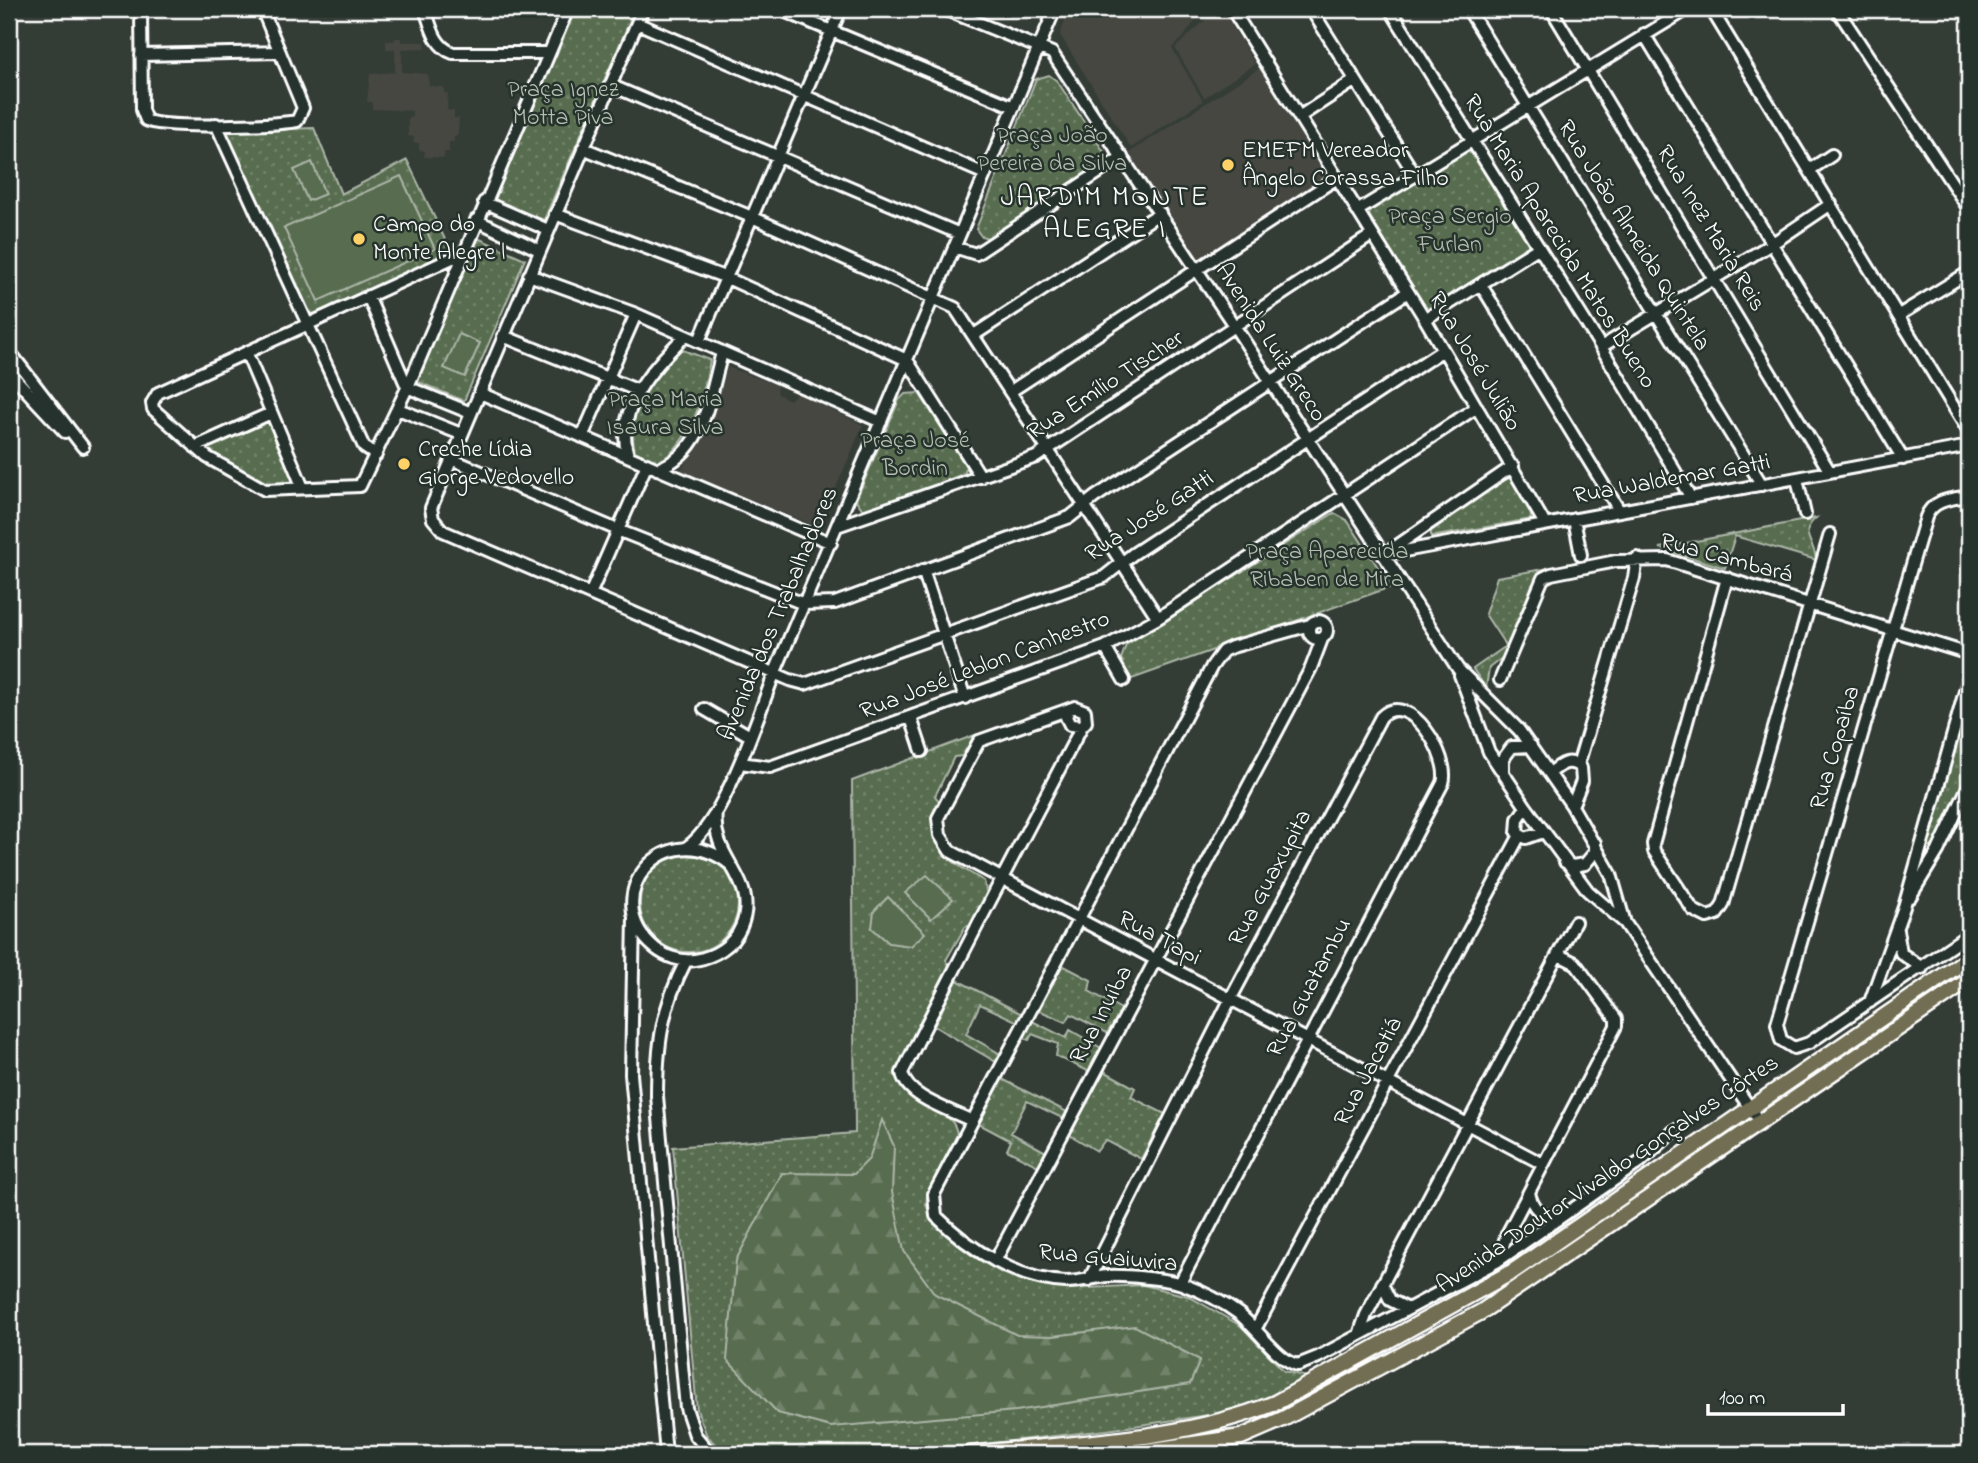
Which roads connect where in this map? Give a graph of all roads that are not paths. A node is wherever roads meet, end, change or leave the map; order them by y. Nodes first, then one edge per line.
1 (141, 9) edge
2 (262, 9) edge
3 (425, 9) edge
4 (568, 9) edge
5 (643, 9) edge
6 (779, 9) edge
7 (841, 9) edge
8 (944, 9) edge
9 (1055, 9) edge
10 (1232, 9) edge
11 (1311, 9) edge
12 (1390, 9) edge
13 (1468, 9) edge
14 (1551, 9) edge
15 (1688, 9) edge
16 (1711, 9) edge
17 (1837, 9) edge
18 (637, 23) junction
19 (833, 31) junction
20 (1644, 34) junction
21 (1039, 49) junction
22 (280, 52) junction
23 (549, 53) junction
24 (141, 55) junction
25 (1588, 68) junction
26 (1354, 81) junction
27 (611, 85) junction
28 (804, 96) junction
29 (1528, 105) junction
30 (1014, 107) junction
31 (1299, 117) junction
32 (216, 124) junction
33 (1471, 139) junction
34 (583, 148) junction
35 (1832, 155) dead end
36 (778, 156) junction
37 (1122, 157) junction
38 (1811, 169) junction
39 (985, 174) junction
40 (1415, 175) junction
41 (1337, 178) junction
42 (484, 202) junction
43 (1831, 204) junction
44 (1969, 209) edge
45 (1357, 211) junction
46 (1160, 213) junction
47 (555, 214) junction
48 (754, 218) junction
49 (476, 220) junction
50 (548, 230) junction
51 (960, 234) junction
52 (1372, 235) junction
53 (1773, 243) junction
54 (954, 247) junction
55 (1538, 248) junction
56 (539, 250) junction
57 (461, 254) junction
58 (1198, 270) junction
59 (1969, 272) edge
60 (529, 275) junction
61 (1715, 277) junction
62 (727, 278) junction
63 (1480, 285) junction
64 (1408, 292) junction
65 (368, 296) junction
66 (933, 296) junction
67 (636, 314) junction
68 (1657, 314) junction
69 (1899, 315) junction
70 (1425, 319) junction
71 (307, 324) junction
72 (1236, 327) junction
73 (503, 335) junction
74 (974, 335) junction
75 (685, 336) junction
76 (699, 341) junction
77 (1601, 347) junction
78 (1443, 350) junction
79 (9, 351) edge
80 (722, 353) junction
81 (247, 354) junction
82 (907, 360) junction
83 (9, 372) edge
84 (608, 377) junction
85 (1272, 383) junction
86 (407, 387) junction
87 (639, 391) junction
88 (1011, 391) junction
89 (480, 393) junction
90 (1477, 407) junction
91 (398, 409) junction
92 (271, 413) junction
93 (471, 413) junction
94 (881, 422) junction
95 (1969, 432) edge
96 (461, 435) junction
97 (582, 437) junction
98 (1308, 439) junction
99 (1969, 446) edge
100 (195, 447) junction
101 (1048, 448) junction
102 (376, 455) junction
103 (628, 456) junction
104 (451, 459) junction
105 (1903, 459) junction
106 (1513, 466) junction
107 (652, 467) junction
108 (1830, 472) junction
109 (981, 477) junction
110 (1797, 479) junction
111 (1762, 485) junction
112 (303, 488) junction
113 (1346, 496) junction
114 (1969, 496) edge
115 (1691, 498) junction
116 (1083, 506) junction
117 (1619, 510) junction
118 (1805, 514) dead end
119 (1574, 519) junction
120 (1433, 522) junction
121 (1545, 524) junction
122 (839, 525) junction
123 (620, 531) junction
124 (1830, 534) dead end
125 (831, 543) junction
126 (1431, 545) junction
127 (1383, 555) junction
128 (1581, 555) dead end
129 (1637, 558) junction
130 (1121, 564) junction
131 (923, 570) junction
132 (1727, 578) junction
133 (591, 592) junction
134 (804, 604) junction
135 (1811, 604) junction
136 (1158, 618) junction
137 (1893, 628) junction
138 (943, 633) junction
139 (1322, 639) joint
140 (1105, 647) junction
141 (1969, 654) edge
142 (1458, 669) junction
143 (775, 673) junction
144 (1969, 677) edge
145 (1124, 680) dead end
146 (1500, 680) dead end
147 (965, 698) junction
148 (704, 709) dead end
149 (1413, 715) joint
150 (911, 718) junction
151 (750, 736) junction
152 (1531, 746) junction
153 (922, 751) dead end
154 (740, 763) junction
155 (1578, 765) junction
156 (1503, 771) junction
157 (1550, 773) junction
158 (1969, 785) edge
159 (1572, 806) junction
160 (717, 807) junction
161 (1526, 807) junction
162 (1543, 832) junction
163 (1520, 835) junction
164 (1595, 843) junction
165 (1920, 846) junction
166 (687, 847) junction
167 (1938, 851) junction
168 (1565, 862) junction
169 (731, 865) junction
170 (1002, 879) junction
171 (1904, 906) junction
172 (634, 917) junction
173 (1078, 919) junction
174 (1575, 922) dead end
175 (1625, 923) junction
176 (1897, 929) junction
177 (1969, 934) edge
178 (1559, 955) junction
179 (1969, 958) edge
180 (686, 961) junction
181 (1154, 961) junction
182 (1922, 968) junction
183 (1969, 980) edge
184 (1230, 1000) junction
185 (1870, 1002) junction
186 (1306, 1041) junction
187 (1387, 1082) junction
188 (1750, 1108) junction
189 (972, 1121) junction
190 (1466, 1124) junction
191 (1760, 1124) junction
192 (1675, 1130) dead end
193 (1543, 1164) junction
194 (1528, 1192) junction
195 (1558, 1217) junction
196 (995, 1261) junction
197 (1498, 1261) junction
198 (1089, 1280) junction
199 (1180, 1283) junction
200 (1382, 1284) junction
201 (1408, 1309) junction
202 (1256, 1328) junction
203 (1359, 1335) junction
204 (666, 1454) edge
205 (711, 1454) edge
206 (970, 1454) edge
207 (1126, 1454) edge

1 - 24 street
2 - 22 street
3 - 23 street
4 - 23 street
5 - 18 street
6 - 19 street
7 - 19 street
8 - 21 street, Avenida Luiz Greco
9 - 21 street, Avenida dos Trabalhadores
10 - 31 street, Rua José Julião
11 - 26 street
12 - 33 street, Rua Maria Aparecida Matos Bueno
13 - 29 street, Rua João Almeida Quintela
14 - 25 street, Rua Inez Maria Reis
15 - 20 street
16 - 38 street
17 - 44 street
18 - 27 street
18 - 28 street
19 - 28 street
19 - 30 street
20 - 25 street
20 - 53 street
21 - 30 street, Avenida dos Trabalhadores
21 - 37 street, Avenida Luiz Greco
22 - 24 street
22 - 32 street
23 - 42 street
24 - 32 street
25 - 29 street
25 - 61 street, Rua Inez Maria Reis
26 - 31 street
26 - 40 street
27 - 34 street
27 - 36 street
28 - 36 street
28 - 39 street
29 - 33 street
29 - 68 street, Rua João Almeida Quintela
30 - 39 street, Avenida dos Trabalhadores
31 - 41 street, Rua José Julião
32 - 71 street
33 - 40 street
33 - 55 street, Rua Maria Aparecida Matos Bueno
34 - 47 street
34 - 48 street
35 - 38 street
36 - 48 street
36 - 51 street
37 - 46 street, Avenida Luiz Greco
37 - 54 street
38 - 43 street
39 - 51 street, Avenida dos Trabalhadores
40 - 45 street
41 - 45 street, Rua José Julião
41 - 58 street
42 - 49 street
42 - 50 street
43 - 53 street
43 - 69 street
45 - 52 street, Rua José Julião
46 - 58 street, Avenida Luiz Greco
46 - 74 street
47 - 50 street
47 - 62 street
48 - 62 street
48 - 66 street
49 - 56 street
49 - 57 street
50 - 56 street
51 - 54 street, Avenida dos Trabalhadores
52 - 64 street, Rua José Julião
52 - 72 street, Rua Emílio Tischer
53 - 61 street
53 - 105 street
54 - 66 street, Avenida dos Trabalhadores
55 - 63 street
55 - 77 street, Rua Maria Aparecida Matos Bueno
56 - 60 street
57 - 65 street
57 - 86 street
58 - 72 street, Avenida Luiz Greco
58 - 88 street
59 - 69 street
60 - 67 street
60 - 73 street
61 - 68 street
61 - 108 street, Rua Inez Maria Reis
62 - 76 street
62 - 82 street
63 - 70 street
63 - 117 street
64 - 70 street, Rua José Julião
64 - 85 street
65 - 71 street
65 - 86 street
66 - 74 street
66 - 82 street, Avenida dos Trabalhadores
67 - 75 street
67 - 84 street
68 - 77 street
68 - 111 street, Rua João Almeida Quintela
69 - 95 street
70 - 78 street, Rua José Julião
71 - 81 street
71 - 102 street
72 - 85 street, Avenida Luiz Greco
72 - 101 street, Rua Emílio Tischer
73 - 84 street
73 - 89 street
74 - 88 street
75 - 76 street
75 - 87 street
76 - 80 street
77 - 115 street, Rua Maria Aparecida Matos Bueno
78 - 90 street, Rua José Julião
78 - 98 street, Rua José Gatti
79 - 83 street
80 - 94 street
80 - 107 street
81 - 92 street
81 - 100 street
82 - 94 street, Avenida dos Trabalhadores
82 - 109 street
84 - 87 street
84 - 97 street
85 - 98 street, Avenida Luiz Greco
85 - 116 street
86 - 91 street
86 - 93 street
87 - 103 street
88 - 101 street
89 - 93 street
89 - 97 street
90 - 106 street, Rua José Julião
90 - 113 street, Rua José Leblon Canhestro
91 - 96 street
91 - 102 street
92 - 100 street
92 - 112 street
93 - 96 street
94 - 122 street, Avenida dos Trabalhadores
96 - 104 street
97 - 103 street
98 - 113 street, Avenida Luiz Greco
98 - 130 street, Rua José Gatti
99 - 105 street, Rua Waldemar Gatti
100 - 112 street
101 - 109 street, Rua Emílio Tischer
101 - 116 street
102 - 112 street
103 - 107 street
104 - 123 street
104 - 133 street, Rua José Gatti
105 - 108 street, Rua Waldemar Gatti
106 - 120 street
106 - 121 street, Rua José Julião
107 - 123 street
107 - 125 street
108 - 110 street, Rua Waldemar Gatti
109 - 122 street, Rua Emílio Tischer
110 - 111 street, Rua Waldemar Gatti
110 - 118 street
111 - 115 street, Rua Waldemar Gatti
113 - 127 street, Avenida Luiz Greco
113 - 136 street, Rua José Leblon Canhestro
114 - 137 street, Rua Copaíba
115 - 117 street, Rua Waldemar Gatti
116 - 130 street
116 - 131 street
117 - 119 street, Rua Waldemar Gatti
119 - 121 street, Rua Waldemar Gatti
119 - 128 street
120 - 126 street
120 - 127 street
121 - 126 street, Rua Waldemar Gatti
122 - 125 street, Avenida dos Trabalhadores
123 - 133 street
123 - 134 street
124 - 135 street
125 - 134 street, Avenida dos Trabalhadores
126 - 127 street, Rua Waldemar Gatti
127 - 142 street, Avenida Luiz Greco
129 - 132 street, Rua Cambará
129 - 146 street
129 - 155 street, Rua Cambará
130 - 136 street
130 - 138 street, Rua José Gatti
131 - 134 street
131 - 138 street
132 - 135 street, Rua Cambará
132 - 135 street
133 - 143 street, Rua José Gatti
134 - 143 street, Avenida dos Trabalhadores
135 - 137 street, Rua Cambará
136 - 140 street, Rua José Leblon Canhestro
137 - 141 street, Rua Cambará
137 - 185 street, Rua Copaíba
138 - 143 street, Rua José Gatti
138 - 147 street
139 - 173 street, Rua Guaiuvira
139 - 181 street, Rua Inuíba
140 - 145 street
140 - 147 street, Rua José Leblon Canhestro
142 - 152 street, Avenida Luiz Greco
142 - 156 street, Avenida Luiz Greco
143 - 151 street, Avenida dos Trabalhadores
144 - 165 street
147 - 150 street, Rua José Leblon Canhestro
148 - 151 street
149 - 184 street, Rua Guaxupita
149 - 186 street, Rua Guatambu
150 - 153 street
150 - 154 street, Rua José Leblon Canhestro
151 - 154 street, Avenida dos Trabalhadores
152 - 156 street
152 - 157 street, Avenida Luiz Greco
154 - 160 street, Avenida dos Trabalhadores
155 - 157 street
155 - 159 street, Rua Cambará
156 - 161 street, Avenida Luiz Greco
157 - 159 street, Avenida Luiz Greco
158 - 167 street
159 - 164 street, Avenida Luiz Greco
160 - 166 street, Avenida dos Trabalhadores
160 - 169 street, Avenida dos Trabalhadores
161 - 162 street, Avenida Luiz Greco
161 - 163 street, Rua Jacatiá
162 - 163 street
162 - 168 street, Avenida Luiz Greco
163 - 187 street, Rua Jacatiá
164 - 168 street
164 - 175 street, Avenida Luiz Greco
165 - 167 street
165 - 171 street
166 - 169 street
166 - 172 street
167 - 171 street
168 - 175 street, Avenida Luiz Greco
169 - 180 street
170 - 170 street, Rua Tapi
170 - 173 street, Rua Tapi
170 - 189 street
171 - 176 street
172 - 180 street
172 - 204 street
173 - 181 street, Rua Tapi
173 - 189 street, Rua Guaiuvira
174 - 178 street
175 - 188 street, Avenida Luiz Greco
176 - 182 street
176 - 185 street
177 - 182 street
178 - 190 street
178 - 193 street
179 - 188 main road, Avenida Doutor Vivaldo Gonçalves Côrtes
180 - 205 street
181 - 184 street, Rua Tapi
181 - 196 street, Rua Inuíba
182 - 185 street
183 - 191 main road, Avenida Doutor Vivaldo Gonçalves Côrtes
184 - 186 street, Rua Tapi
184 - 198 street, Rua Guaxupita
186 - 187 street, Rua Tapi
186 - 199 street, Rua Guatambu
187 - 190 street, Rua Tapi
187 - 202 street, Rua Jacatiá
188 - 191 street, Avenida Luiz Greco
188 - 206 main road, Avenida Doutor Vivaldo Gonçalves Côrtes
189 - 196 street, Rua Guaiuvira
190 - 193 street, Rua Tapi
190 - 200 street
191 - 207 main road, Avenida Doutor Vivaldo Gonçalves Côrtes
192 - 195 street, Rua Guaiuvira
193 - 194 street
194 - 195 street
194 - 197 street
195 - 197 street, Rua Guaiuvira
196 - 198 street, Rua Guaiuvira
197 - 201 street, Rua Guaiuvira
198 - 199 street, Rua Guaiuvira
199 - 202 street, Rua Guaiuvira
200 - 201 street
200 - 203 street
201 - 203 street, Rua Guaiuvira
202 - 203 street, Rua Guaiuvira

